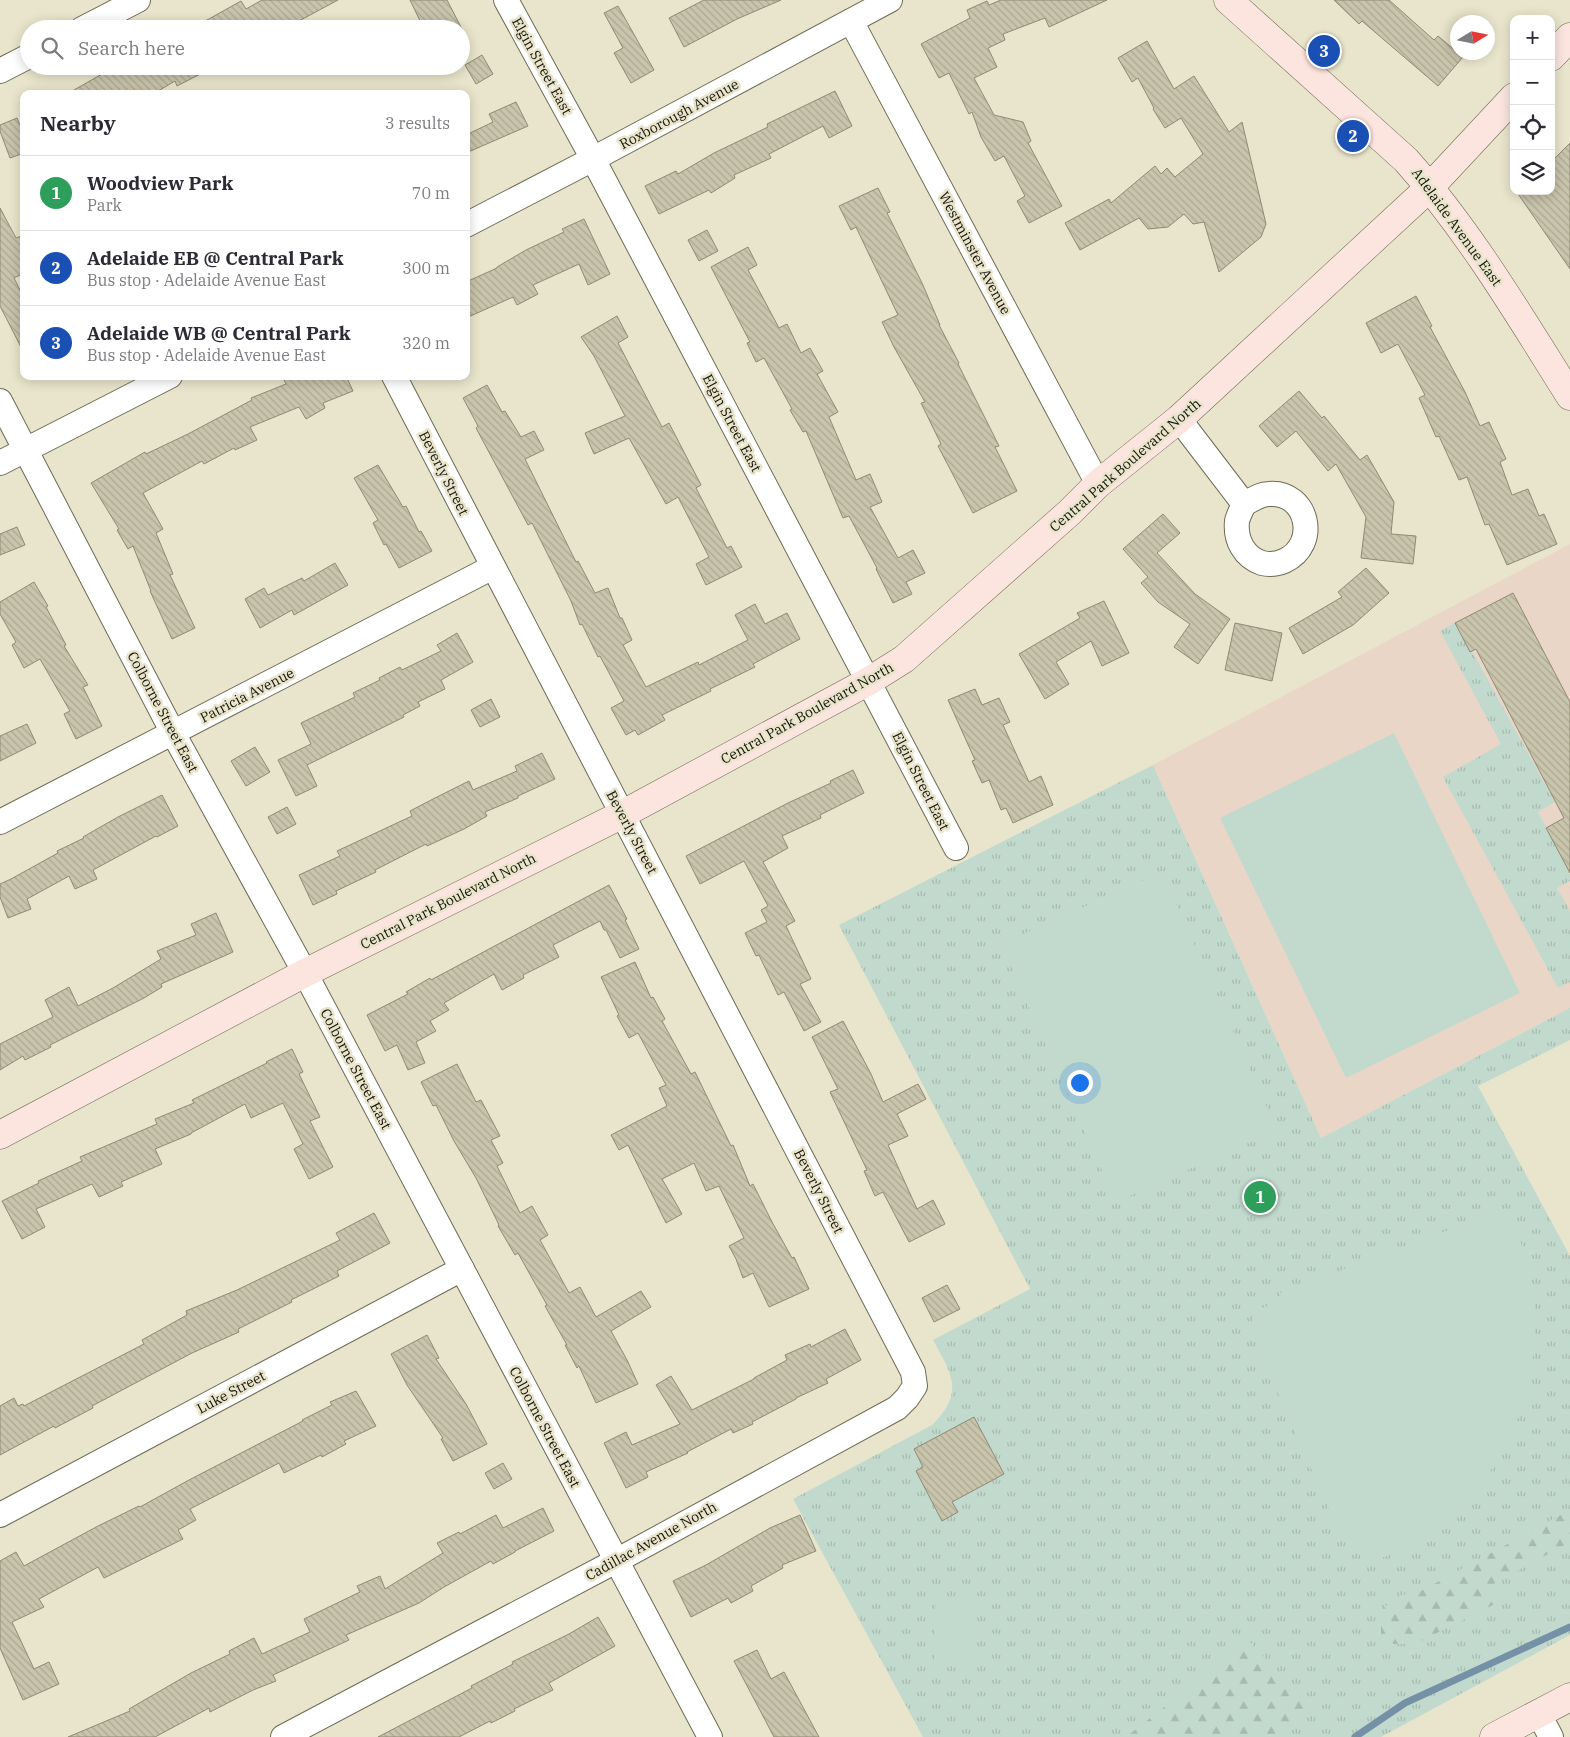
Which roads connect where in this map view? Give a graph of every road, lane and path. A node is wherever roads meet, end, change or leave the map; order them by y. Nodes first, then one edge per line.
1 (138, 0) edge
2 (506, 0) edge
3 (890, 0) edge
4 (1228, 0) edge
5 (99, 20) edge
6 (851, 22) junction
7 (1570, 37) edge
8 (1555, 53) edge
9 (20, 61) edge
10 (0, 71) edge
11 (1510, 101) edge
12 (593, 159) junction
13 (1430, 188) junction
14 (470, 223) edge
15 (162, 380) edge
16 (396, 380) edge
17 (1570, 396) edge
18 (0, 401) edge
19 (1179, 419) junction
20 (26, 449) junction
21 (0, 463) edge
22 (1098, 484) junction
23 (1244, 504) dead end
24 (493, 568) junction
25 (869, 682) junction
26 (173, 733) junction
27 (623, 814) junction
28 (0, 822) edge
29 (956, 848) dead end
30 (305, 973) junction
31 (0, 1135) edge
32 (462, 1269) junction
33 (870, 1288) joint
34 (0, 1515) edge
35 (616, 1561) junction
36 (1570, 1697) edge
37 (1545, 1725) edge
38 (282, 1737) edge
39 (710, 1737) edge
40 (1494, 1737) edge

1 - 5 street
2 - 12 street, Elgin Street East
3 - 6 street, Roxborough Avenue
4 - 13 street, Adelaide Avenue East
6 - 12 street, Roxborough Avenue
6 - 22 street, Westminster Avenue
7 - 8 street
9 - 10 street
11 - 13 street, Central Park Boulevard North
12 - 14 street, Roxborough Avenue
12 - 25 street, Elgin Street East
13 - 17 street, Adelaide Avenue East
13 - 19 street, Central Park Boulevard North
15 - 20 street
16 - 24 street, Beverly Street
18 - 20 street, Colborne Street East
19 - 22 street, Central Park Boulevard North
19 - 23 street
20 - 21 street
20 - 26 street, Colborne Street East
22 - 25 street, Central Park Boulevard North
24 - 26 street, Patricia Avenue
24 - 27 street, Beverly Street
25 - 27 street, Central Park Boulevard North
25 - 29 street, Elgin Street East
26 - 28 street, Patricia Avenue
26 - 30 street, Colborne Street East
27 - 30 street, Central Park Boulevard North
27 - 33 street, Beverly Street
30 - 31 street, Central Park Boulevard North
30 - 32 street, Colborne Street East
32 - 34 street, Luke Street
32 - 35 street, Colborne Street East
33 - 35 street, Cadillac Avenue North
35 - 38 street, Cadillac Avenue North
35 - 39 street, Colborne Street East
36 - 37 street
37 - 40 street

